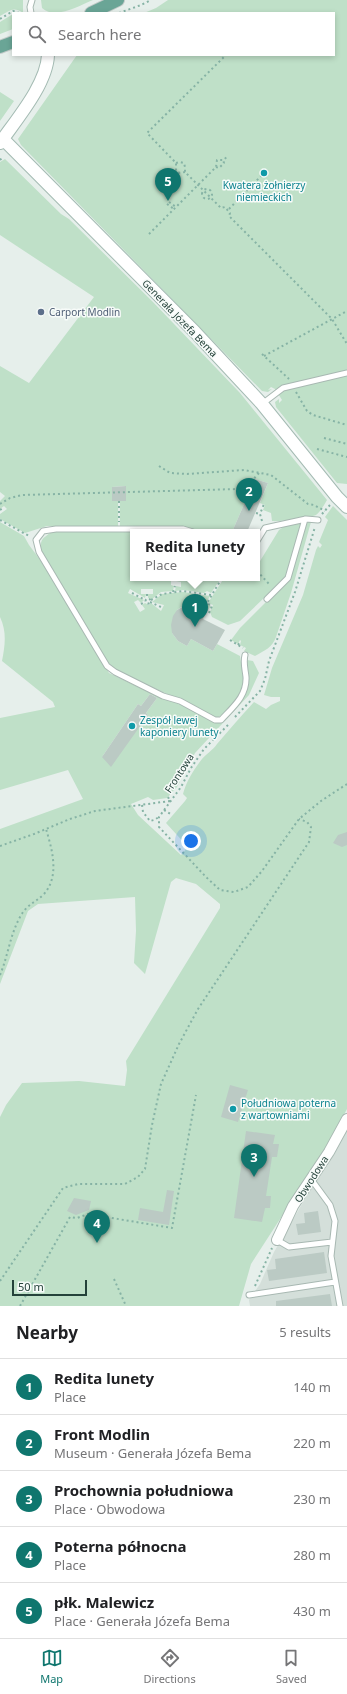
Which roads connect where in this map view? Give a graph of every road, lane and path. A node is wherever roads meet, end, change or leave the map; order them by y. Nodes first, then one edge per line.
1 (32, 0) edge
2 (118, 0) edge
3 (151, 0) edge
4 (16, 12) edge
5 (32, 12) edge
6 (93, 12) edge
7 (122, 12) edge
8 (0, 19) edge
9 (12, 42) edge
10 (0, 47) edge
11 (48, 56) edge
12 (225, 56) edge
13 (1, 141) edge
14 (227, 157) dead end
15 (223, 160) junction
16 (176, 163) junction
17 (216, 167) junction
18 (185, 172) junction
19 (262, 176) dead end
20 (198, 185) junction
21 (203, 190) junction
22 (210, 198) junction
23 (168, 203) dead end
24 (175, 208) junction
25 (229, 209) junction
26 (149, 234) dead end
27 (347, 311) edge
28 (332, 319) junction
29 (347, 344) edge
30 (347, 373) edge
31 (290, 380) dead end
32 (293, 386) junction
33 (262, 404) junction
34 (347, 425) edge
35 (324, 438) dead end
36 (347, 444) edge
37 (317, 449) dead end
38 (347, 457) edge
39 (159, 466) dead end
40 (259, 473) junction
41 (337, 497) junction
42 (119, 501) dead end
43 (0, 504) edge
44 (264, 504) dead end
45 (347, 507) edge
46 (3, 508) dead end
47 (0, 510) edge
48 (325, 511) junction
49 (256, 513) dead end
50 (305, 519) junction
51 (0, 520) edge
52 (318, 520) junction
53 (119, 529) junction
54 (130, 529) edge
55 (130, 529) edge
56 (183, 529) edge
57 (260, 536) edge
58 (36, 540) junction
59 (260, 574) edge
60 (220, 581) edge
61 (175, 586) dead end
62 (274, 589) dead end
63 (174, 592) junction
64 (132, 593) dead end
65 (147, 594) dead end
66 (211, 595) junction
67 (267, 599) dead end
68 (146, 600) junction
69 (150, 601) junction
70 (141, 604) dead end
71 (161, 607) dead end
72 (209, 613) dead end
73 (230, 640) dead end
74 (241, 641) dead end
75 (238, 645) junction
76 (244, 648) dead end
77 (246, 655) dead end
78 (347, 784) edge
79 (168, 797) dead end
80 (170, 801) junction
81 (142, 805) junction
82 (164, 810) junction
83 (172, 815) dead end
84 (159, 817) junction
85 (299, 819) junction
86 (46, 829) junction
87 (0, 846) edge
88 (0, 975) edge
89 (196, 1095) dead end
90 (347, 1119) edge
91 (311, 1180) junction
92 (277, 1240) junction
93 (332, 1242) junction
94 (114, 1279) dead end
95 (0, 1281) edge
96 (335, 1282) junction
97 (249, 1295) joint
98 (20, 1306) edge
99 (126, 1306) edge
100 (340, 1306) edge

1 - 5 lane
2 - 6 main road
3 - 7 path
4 - 8 path
9 - 10 main road
11 - 13 street
12 - 16 path
13 - 33 street, Generała Józefa Bema
14 - 15 path
15 - 17 path
15 - 17 path
16 - 18 path
16 - 18 path
17 - 20 path
18 - 20 path
19 - 25 path
20 - 21 path
20 - 24 path
21 - 22 path
21 - 22 path
21 - 22 path
22 - 25 path
23 - 24 path
24 - 26 path
25 - 28 path
27 - 28 path
28 - 29 path
28 - 31 path
30 - 32 lane
32 - 33 lane
32 - 34 path
33 - 41 street, Generała Józefa Bema
35 - 36 path
37 - 38 path
39 - 40 path
40 - 43 path
40 - 48 path
41 - 45 street, Generała Józefa Bema
41 - 48 path, Frontowa
42 - 53 path
44 - 49 path
46 - 47 path
48 - 52 path, Frontowa
50 - 52 lane
50 - 57 lane
50 - 67 lane
51 - 58 path
52 - 80 path, Frontowa
53 - 55 lane
53 - 58 lane
54 - 56 lane
58 - 77 lane
59 - 62 path
60 - 66 path
61 - 63 path
63 - 66 path
63 - 69 path
64 - 68 path
65 - 68 path
66 - 72 path
68 - 69 path
68 - 70 path
69 - 71 path
73 - 75 path
74 - 75 path
75 - 76 path
78 - 85 path
79 - 80 path
80 - 81 path, Frontowa
80 - 82 path
81 - 84 path
81 - 86 path, Frontowa
82 - 83 path
82 - 84 path
84 - 85 path
85 - 95 path
86 - 87 path, Frontowa
86 - 88 path
89 - 98 path
90 - 91 street, Obwodowa
91 - 92 street, Obwodowa
91 - 93 lane
92 - 93 lane
92 - 97 path
93 - 96 lane
94 - 99 path
96 - 97 lane
96 - 100 lane

